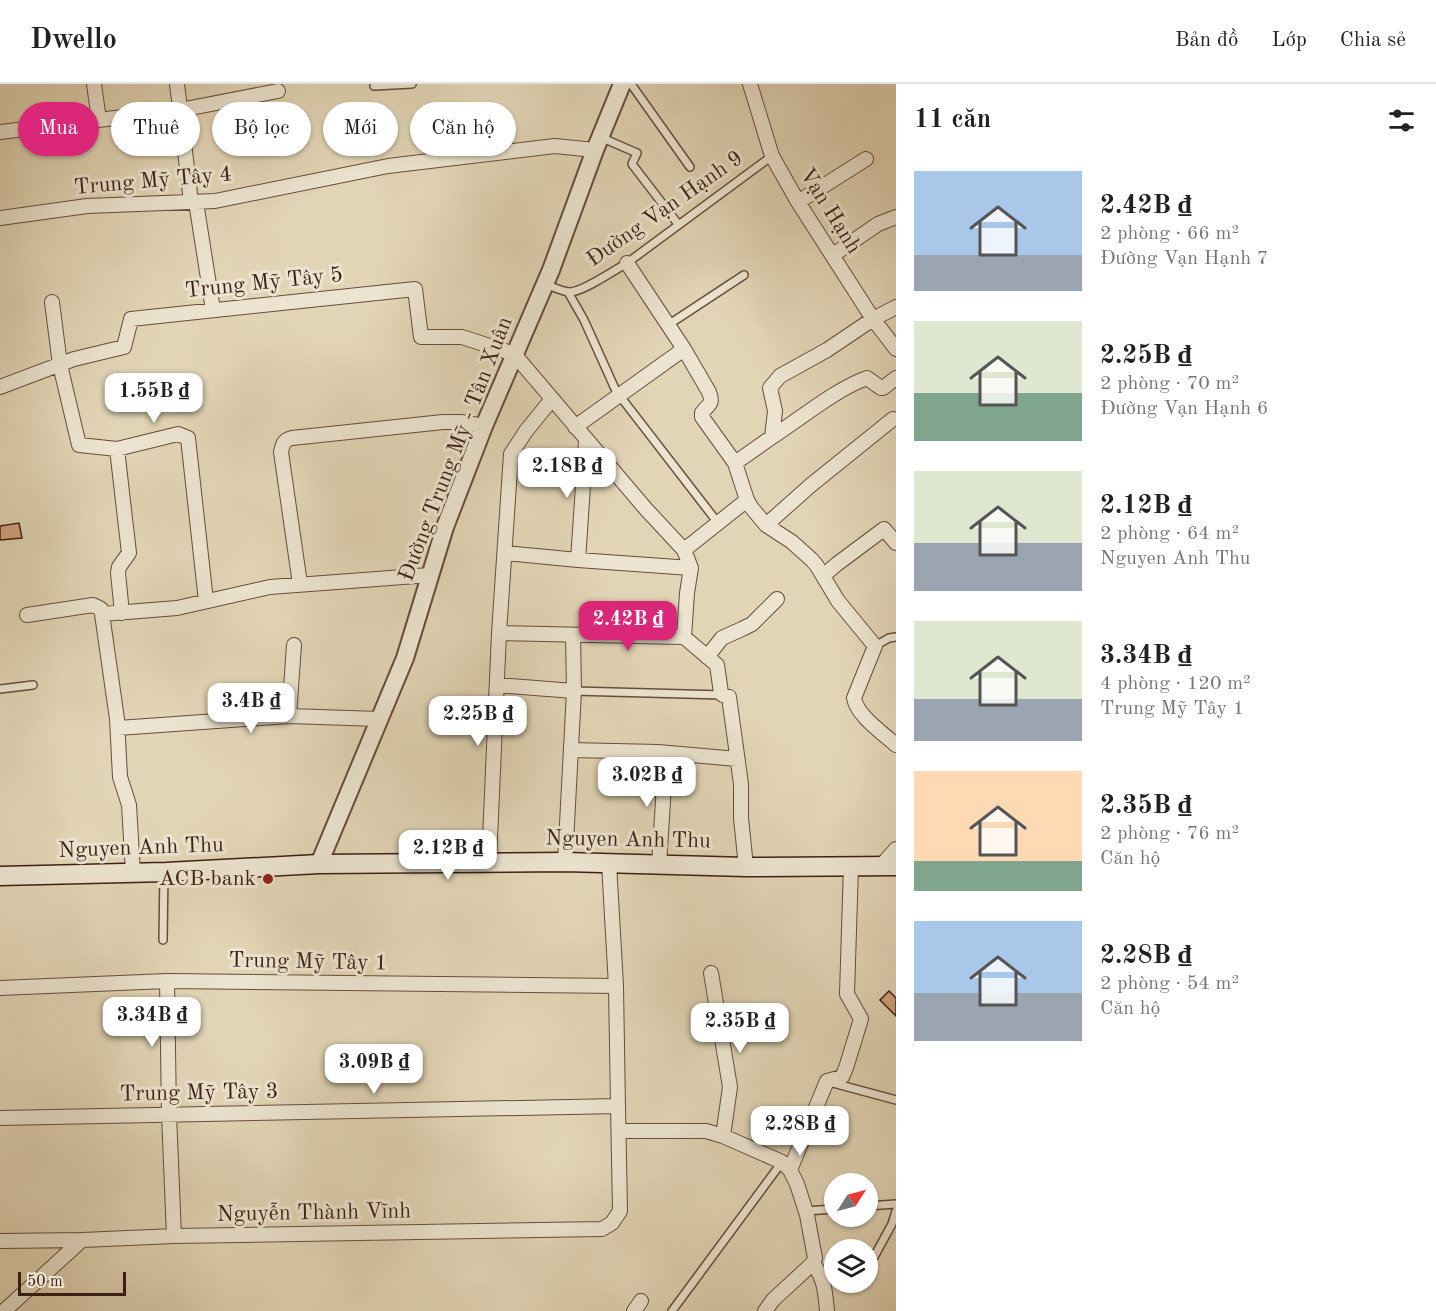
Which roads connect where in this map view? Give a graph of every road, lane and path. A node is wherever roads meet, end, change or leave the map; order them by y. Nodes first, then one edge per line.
1 (93, 84) edge
2 (177, 84) edge
3 (412, 84) edge
4 (621, 84) edge
5 (630, 84) edge
6 (750, 84) edge
7 (374, 86) dead end
8 (278, 91) dead end
9 (96, 102) edge
10 (179, 102) edge
11 (200, 106) edge
12 (111, 119) edge
13 (99, 120) edge
14 (18, 130) edge
15 (0, 132) edge
16 (597, 143) junction
17 (186, 156) edge
18 (772, 156) junction
19 (866, 159) dead end
20 (690, 167) dead end
21 (193, 202) junction
22 (798, 202) junction
23 (896, 217) edge
24 (0, 218) edge
25 (678, 225) junction
26 (833, 255) junction
27 (627, 263) junction
28 (744, 275) dead end
29 (544, 284) junction
30 (568, 292) junction
31 (52, 302) dead end
32 (896, 307) edge
33 (213, 310) junction
34 (873, 319) junction
35 (668, 325) junction
36 (684, 349) junction
37 (896, 349) edge
38 (514, 354) junction
39 (60, 365) junction
40 (896, 378) edge
41 (0, 387) edge
42 (619, 394) junction
43 (552, 399) junction
44 (893, 419) dead end
45 (484, 426) junction
46 (575, 427) junction
47 (772, 438) junction
48 (586, 441) junction
49 (117, 449) junction
50 (735, 463) junction
51 (747, 500) junction
52 (718, 523) junction
53 (766, 525) junction
54 (896, 543) edge
55 (684, 550) junction
56 (505, 552) junction
57 (578, 560) junction
58 (691, 568) junction
59 (430, 575) junction
60 (823, 576) junction
61 (300, 584) junction
62 (777, 599) dead end
63 (206, 601) junction
64 (122, 613) junction
65 (102, 614) junction
66 (27, 615) dead end
67 (499, 633) junction
68 (573, 635) junction
69 (684, 637) junction
70 (896, 637) edge
71 (294, 645) dead end
72 (875, 646) junction
73 (707, 657) junction
74 (33, 685) dead end
75 (497, 685) junction
76 (0, 689) edge
77 (574, 691) junction
78 (723, 695) junction
79 (289, 716) junction
80 (380, 719) junction
81 (118, 728) junction
82 (896, 745) edge
83 (571, 750) junction
84 (666, 753) junction
85 (737, 759) junction
86 (896, 849) edge
87 (489, 862) junction
88 (565, 862) junction
89 (609, 863) junction
90 (319, 864) junction
91 (659, 865) junction
92 (851, 866) junction
93 (888, 866) edge
94 (746, 867) junction
95 (164, 872) junction
96 (133, 873) junction
97 (0, 876) edge
98 (163, 940) dead end
99 (711, 973) dead end
100 (167, 981) junction
101 (616, 986) junction
102 (0, 988) edge
103 (827, 1081) junction
104 (896, 1100) edge
105 (618, 1106) junction
106 (169, 1115) junction
107 (0, 1118) edge
108 (620, 1131) junction
109 (723, 1136) junction
110 (786, 1166) junction
111 (896, 1204) edge
112 (878, 1205) edge
113 (824, 1210) edge
114 (806, 1211) junction
115 (896, 1211) edge
116 (174, 1236) junction
117 (82, 1240) junction
118 (0, 1241) edge
119 (878, 1250) edge
120 (813, 1263) junction
121 (4, 1311) edge
122 (672, 1311) edge
123 (765, 1311) edge
124 (827, 1311) edge

1 - 9 street
2 - 10 street
3 - 7 lane
4 - 16 street, Đường Trung Mỹ - Tân Xuân
5 - 20 lane
6 - 18 street, Vạn Hạnh
8 - 11 street
12 - 13 street
14 - 15 street
16 - 21 street, Trung Mỹ Tây 4
16 - 25 lane
16 - 29 street, Đường Trung Mỹ - Tân Xuân
17 - 21 street
18 - 22 street, Vạn Hạnh
18 - 25 lane, Đường Vạn Hạnh 9
19 - 22 street
21 - 24 street, Trung Mỹ Tây 4
21 - 33 street
22 - 26 street, Vạn Hạnh
23 - 26 street
25 - 27 lane, Đường Vạn Hạnh 9
26 - 34 street, Vạn Hạnh
27 - 30 lane, Đường Vạn Hạnh 9
27 - 35 street
28 - 35 lane
29 - 30 lane
29 - 38 street, Đường Trung Mỹ - Tân Xuân
30 - 42 lane
31 - 39 street
32 - 34 street
33 - 38 street, Trung Mỹ Tây 5
33 - 39 street, Trung Mỹ Tây 5
34 - 37 street, Vạn Hạnh
34 - 47 street
35 - 36 street
36 - 42 street
36 - 50 street
38 - 43 street
38 - 45 street, Đường Trung Mỹ - Tân Xuân
39 - 41 street, Trung Mỹ Tây 5
39 - 49 street
40 - 47 street
42 - 46 street
42 - 52 lane
43 - 46 street
43 - 56 street
44 - 53 street
45 - 59 street, Đường Trung Mỹ - Tân Xuân
45 - 61 street
46 - 48 street
47 - 50 street
48 - 55 street
48 - 57 street
49 - 63 street
49 - 64 street
50 - 51 street
51 - 52 street
51 - 53 street
52 - 55 street
53 - 60 street
54 - 60 street
55 - 58 street
56 - 57 street
56 - 67 street
57 - 58 street
58 - 69 street
59 - 61 street
59 - 80 street, Đường Trung Mỹ - Tân Xuân
60 - 72 street
61 - 63 street
62 - 73 street
63 - 64 street
64 - 65 street
65 - 66 street
65 - 81 street
67 - 68 street
67 - 75 street
68 - 69 street
68 - 77 street
69 - 73 street
70 - 72 lane
71 - 79 street
72 - 82 street
73 - 78 street
74 - 76 lane
75 - 77 street
75 - 87 street
77 - 78 lane
77 - 83 street
78 - 85 street
79 - 80 street
79 - 81 street
80 - 90 street, Đường Trung Mỹ - Tân Xuân
81 - 96 street
83 - 84 street
83 - 88 street
84 - 85 street
84 - 91 street
85 - 94 street
86 - 93 street
87 - 88 main road, Nguyen Anh Thu
87 - 90 main road, Nguyen Anh Thu
88 - 89 main road, Nguyen Anh Thu
89 - 91 main road, Nguyen Anh Thu
89 - 101 street
90 - 95 main road, Nguyen Anh Thu
91 - 94 main road, Nguyen Anh Thu
92 - 93 main road, Nguyen Anh Thu
92 - 94 main road, Nguyen Anh Thu
92 - 103 street
95 - 96 main road, Nguyen Anh Thu
95 - 98 lane
96 - 97 main road, Nguyen Anh Thu
99 - 109 street
100 - 101 street, Trung Mỹ Tây 1
100 - 102 street, Trung Mỹ Tây 1
100 - 106 street
101 - 105 street
103 - 104 lane
103 - 110 street
105 - 106 street, Trung Mỹ Tây 3
105 - 108 street
106 - 107 street, Trung Mỹ Tây 3
106 - 116 street
108 - 109 street
108 - 116 street, Nguyễn Thành Vĩnh
109 - 110 street
110 - 114 street
110 - 122 lane
111 - 112 lane
113 - 114 lane
114 - 120 street
115 - 119 lane
116 - 117 street, Nguyễn Thành Vĩnh
117 - 118 street, Nguyễn Thành Vĩnh
117 - 121 street
120 - 123 street
120 - 124 street

